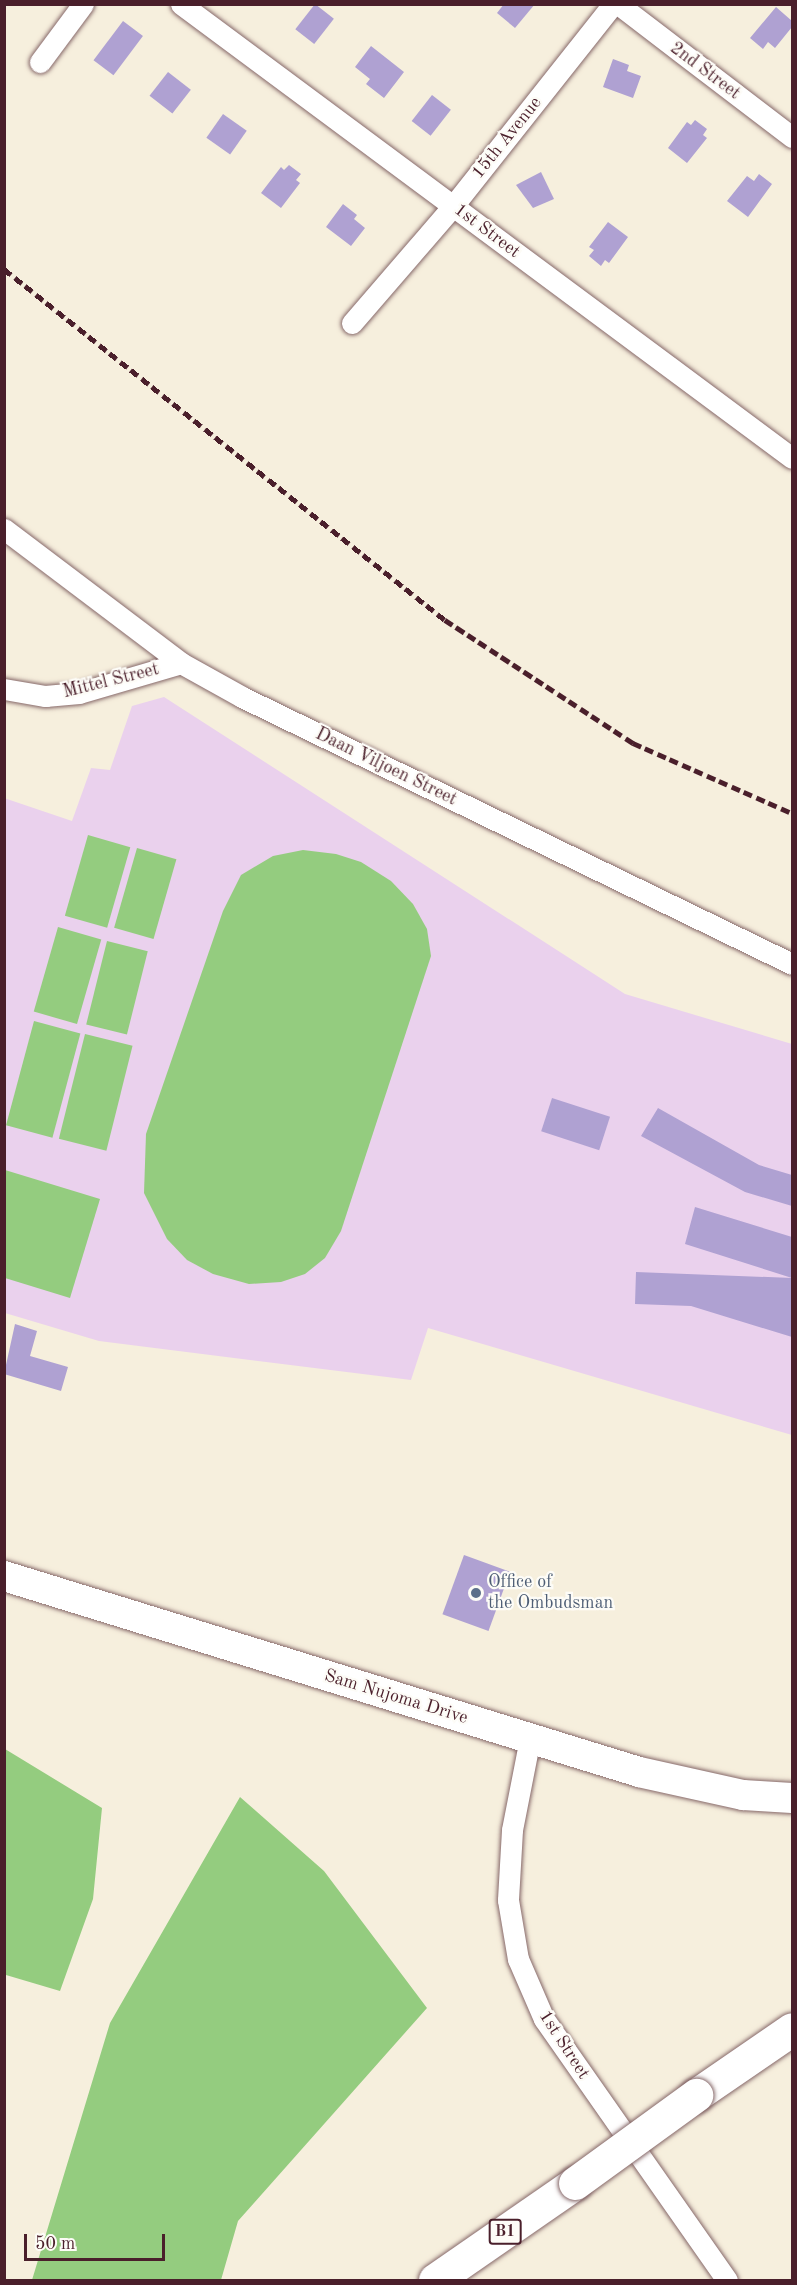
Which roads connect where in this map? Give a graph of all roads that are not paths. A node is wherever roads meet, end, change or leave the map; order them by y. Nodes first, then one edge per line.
1 (83, 4) edge
2 (182, 4) edge
3 (613, 4) edge
4 (618, 4) edge
5 (40, 62) dead end
6 (792, 137) edge
7 (453, 206) junction
8 (352, 323) dead end
9 (792, 458) edge
10 (4, 529) edge
11 (181, 663) junction
12 (4, 689) edge
13 (792, 964) edge
14 (4, 1576) edge
15 (530, 1738) junction
16 (792, 1798) edge
17 (792, 2029) edge
18 (435, 2280) edge
19 (727, 2280) edge

1 - 5 street
2 - 7 street, 1st Street
3 - 7 street, 15th Avenue
4 - 6 street, 2nd Street
7 - 8 street, 15th Avenue
7 - 9 street, 1st Street
10 - 11 street, Daan Viljoen Street
11 - 12 street, Mittel Street
11 - 13 street, Daan Viljoen Street
14 - 15 main road, Sam Nujoma Drive
15 - 16 main road, Sam Nujoma Drive
15 - 19 street, 1st Street
17 - 18 highway, B1, bridge

